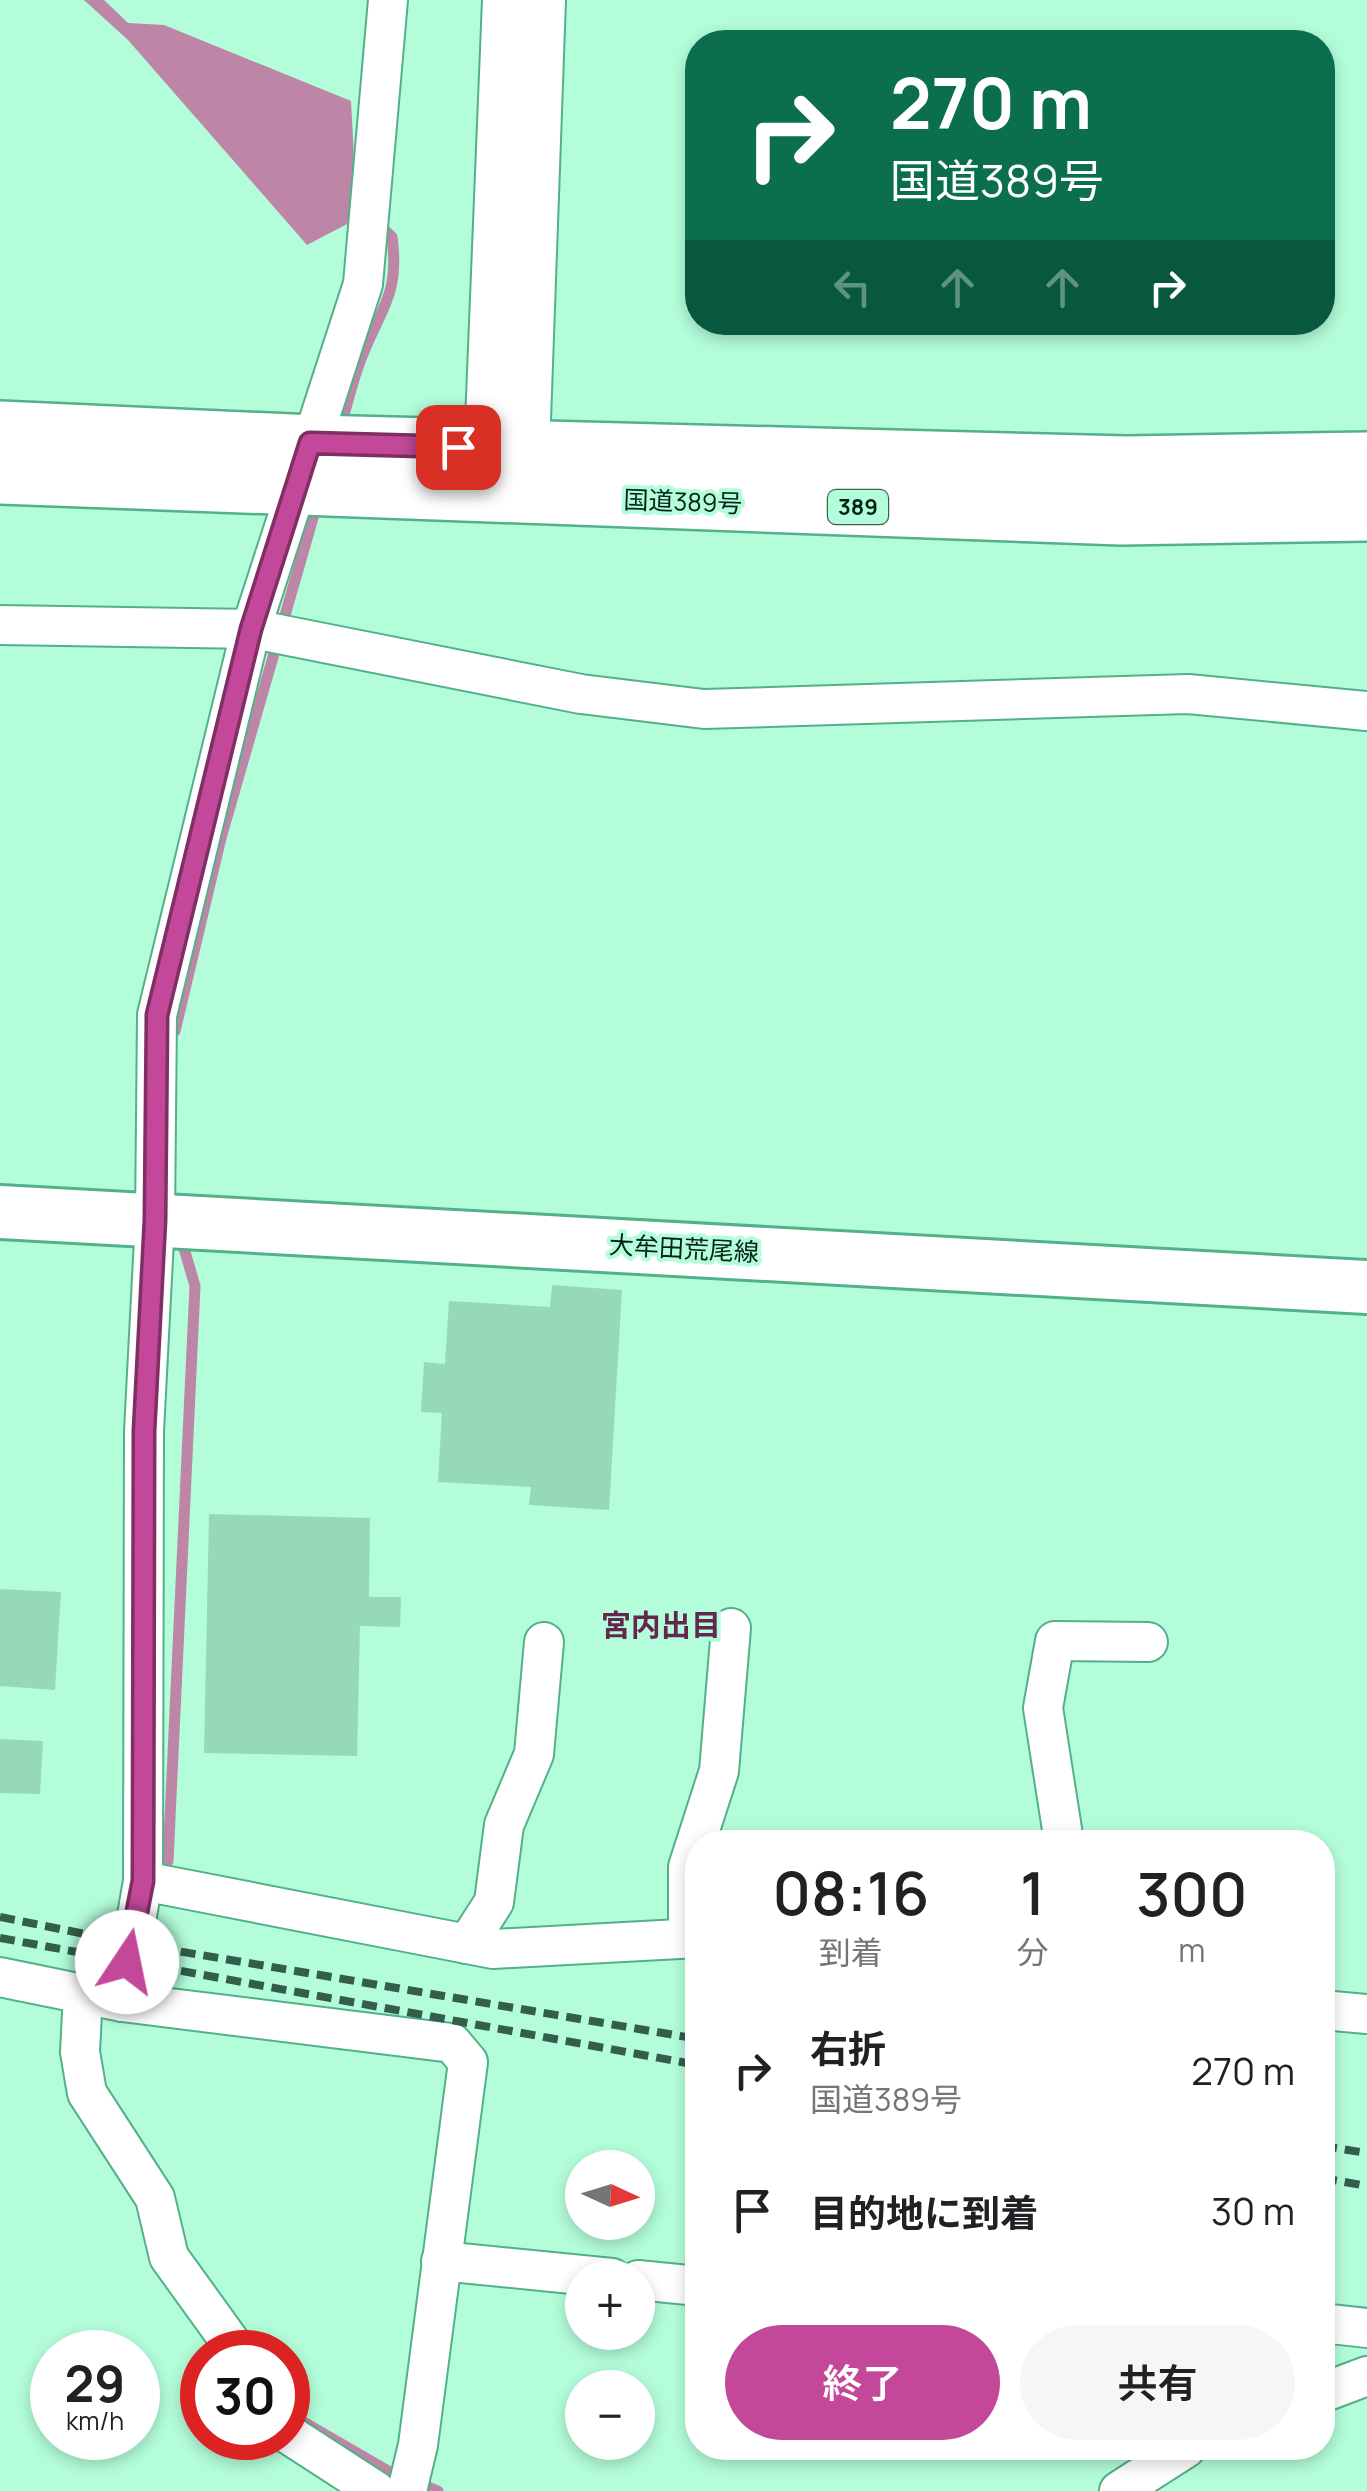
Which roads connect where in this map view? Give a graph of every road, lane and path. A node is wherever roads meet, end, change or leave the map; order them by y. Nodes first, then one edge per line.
1 (388, 0) edge
2 (507, 0) edge
3 (541, 0) edge
4 (0, 428) edge
5 (507, 448) junction
6 (1367, 460) edge
7 (321, 466) junction
8 (0, 476) edge
9 (1367, 513) edge
10 (0, 625) edge
11 (252, 629) junction
12 (1367, 711) edge
13 (0, 1212) edge
14 (155, 1220) junction
15 (1367, 1287) edge
16 (732, 1628) dead end
17 (544, 1642) dead end
18 (1148, 1642) dead end
19 (701, 1830) edge
20 (1062, 1830) edge
21 (143, 1881) junction
22 (685, 1937) edge
23 (467, 1944) junction
24 (0, 1976) edge
25 (83, 1994) junction
26 (122, 2002) junction
27 (1335, 2011) edge
28 (1367, 2014) edge
29 (441, 2261) junction
30 (565, 2273) edge
31 (655, 2282) edge
32 (685, 2285) edge
33 (1335, 2324) edge
34 (1367, 2328) edge
35 (222, 2330) edge
36 (1367, 2376) edge
37 (1335, 2387) edge
38 (310, 2448) edge
39 (1168, 2460) edge
40 (376, 2491) edge
41 (406, 2491) edge
42 (1120, 2491) edge

1 - 7 street
2 - 5 street
3 - 5 street
4 - 7 highway, 国道389号 / 389
5 - 6 highway, 国道389号 / 389
5 - 7 highway, 国道389号 / 389
7 - 8 highway, 国道389号 / 389
7 - 9 highway, 国道389号 / 389
7 - 11 street
10 - 11 street
11 - 12 street
11 - 14 street
13 - 14 main road, 大牟田荒尾線
14 - 15 main road, 大牟田荒尾線
14 - 21 street
16 - 19 street
17 - 23 street
18 - 20 street
21 - 23 street
21 - 26 street
22 - 23 street
24 - 25 street
25 - 26 street
25 - 35 street
26 - 29 street
27 - 28 street
29 - 30 street
29 - 41 street
31 - 32 street
33 - 34 street
36 - 37 street
38 - 40 street
39 - 42 street

